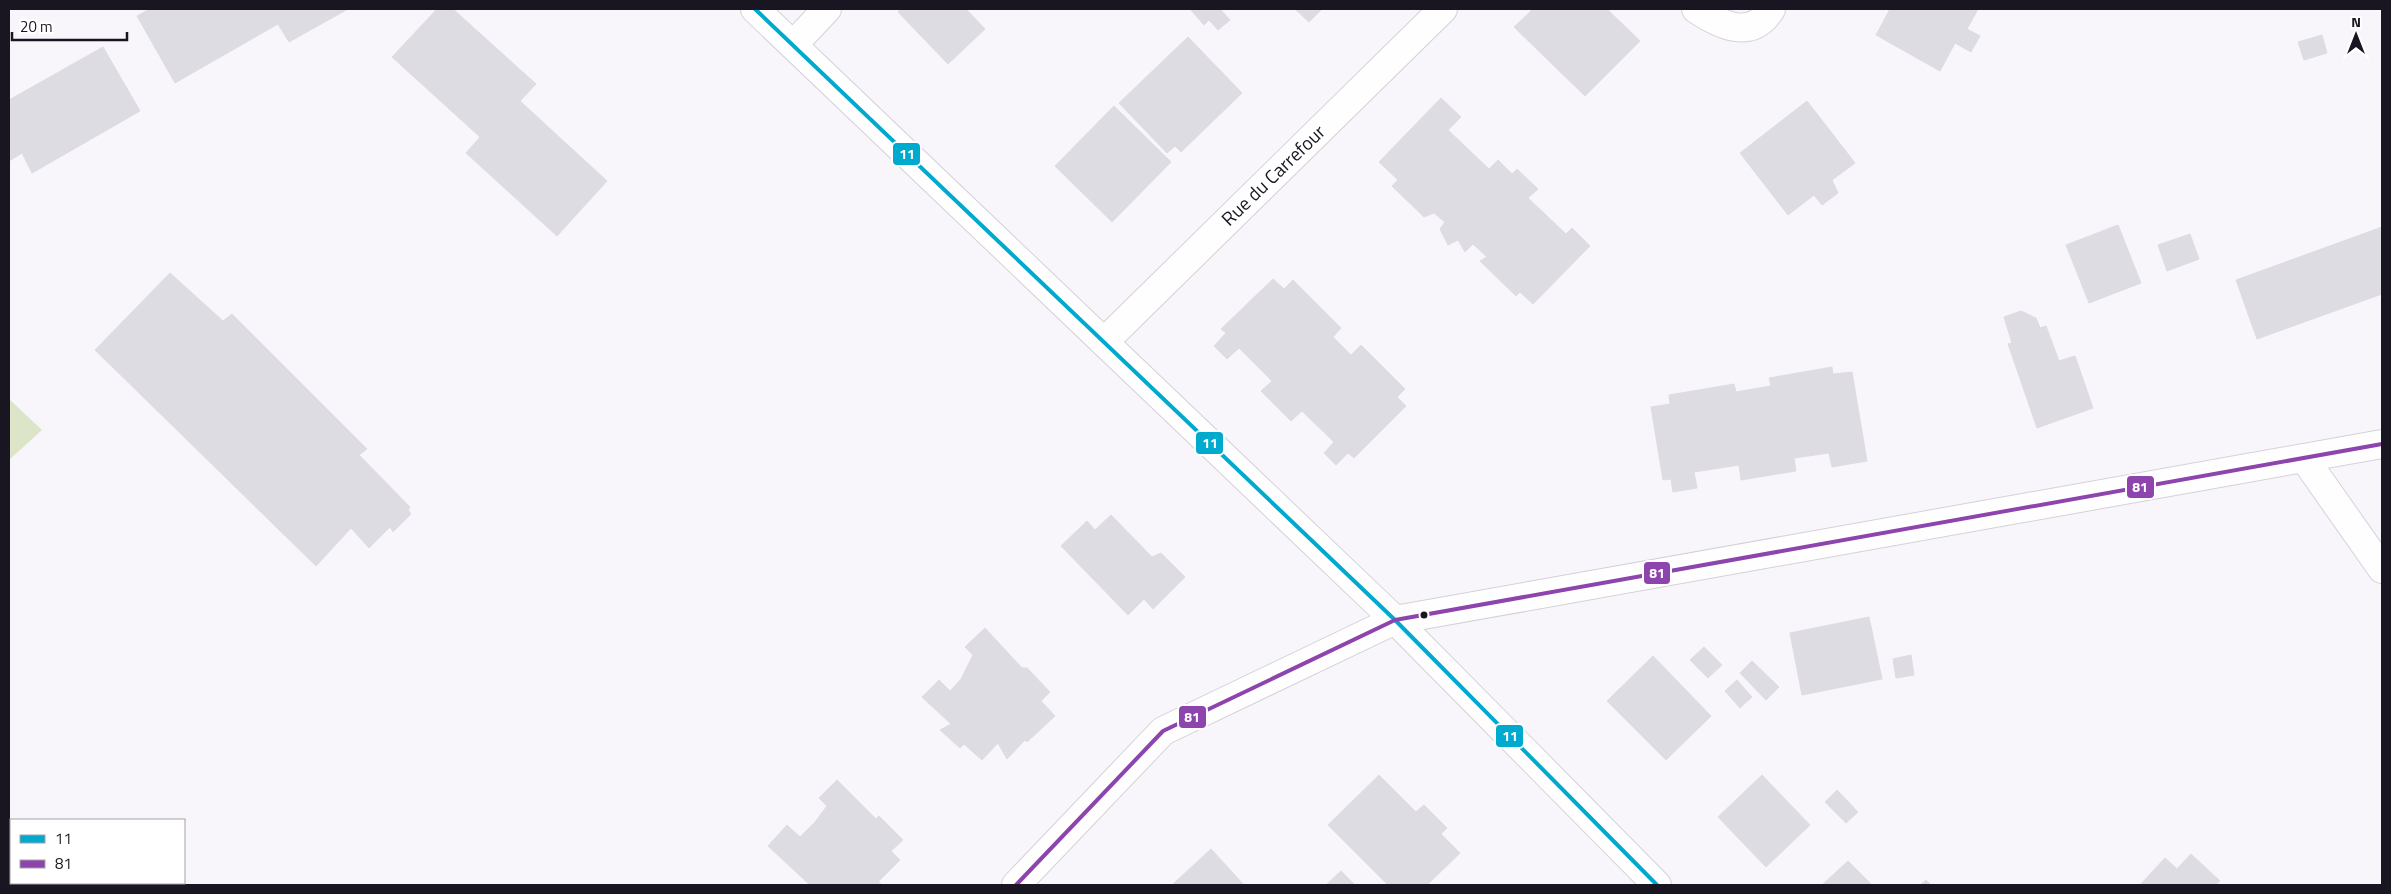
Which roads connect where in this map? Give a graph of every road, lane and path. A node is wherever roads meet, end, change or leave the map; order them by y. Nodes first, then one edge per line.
1 (755, 9) edge
2 (827, 9) edge
3 (1443, 9) edge
4 (1696, 9) edge
5 (1771, 9) edge
6 (793, 45) junction
7 (1104, 342) junction
8 (2382, 444) edge
9 (2304, 458) junction
10 (2382, 569) edge
11 (1395, 620) junction
12 (1016, 885) edge
13 (1657, 885) edge

1 - 6 street
2 - 6 street
3 - 7 street, Rue du Carrefour
4 - 5 street
6 - 7 street
7 - 11 street
8 - 9 street
9 - 10 street
9 - 11 street
11 - 12 street
11 - 13 street

